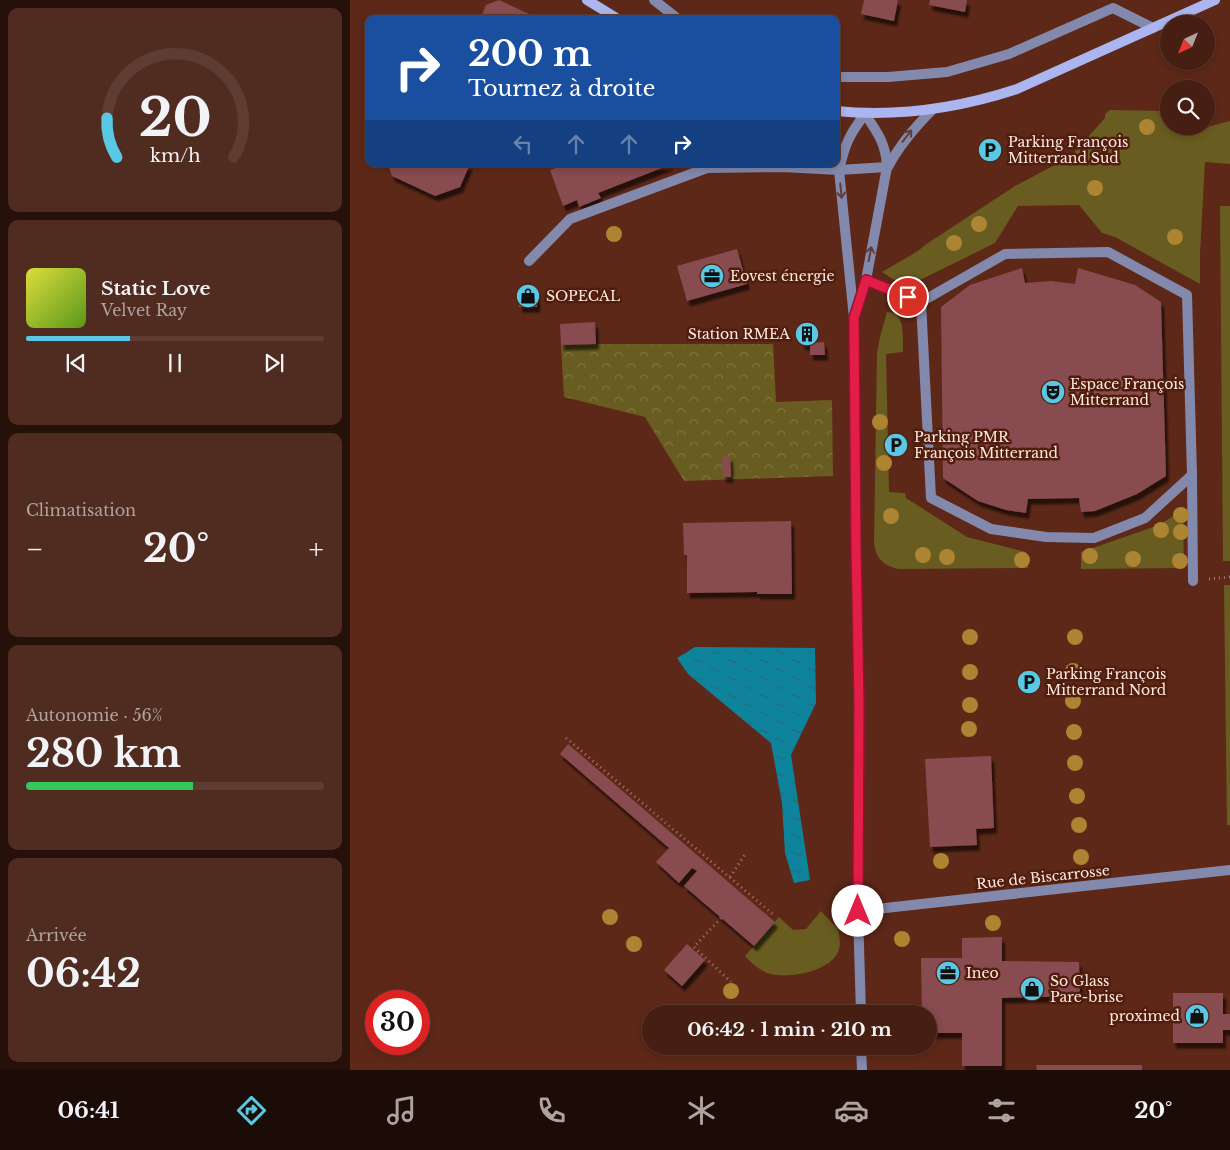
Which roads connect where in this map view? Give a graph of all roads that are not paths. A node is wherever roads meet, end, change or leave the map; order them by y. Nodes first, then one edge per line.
1 (587, 0) edge
2 (654, 0) edge
3 (1214, 0) edge
4 (611, 15) edge
5 (673, 15) edge
6 (1153, 28) junction
7 (840, 77) edge
8 (933, 108) junction
9 (840, 111) edge
10 (865, 114) junction
11 (840, 159) edge
12 (840, 165) edge
13 (782, 167) edge
14 (838, 167) edge
15 (887, 168) junction
16 (529, 261) dead end
17 (866, 280) junction
18 (921, 302) junction
19 (854, 318) junction
20 (1192, 475) junction
21 (1193, 581) road end
22 (1230, 870) edge
23 (858, 911) junction
24 (861, 1005) edge
25 (861, 1055) edge
26 (862, 1070) edge

1 - 4 street
2 - 5 street
3 - 6 street
6 - 7 street
6 - 8 street
8 - 10 street
15 -> 8 street
9 - 10 street
10 - 11 street
10 - 15 street
12 - 15 street
13 - 16 street
14 -> 19 street
17 -> 15 street
17 - 18 street
17 - 19 street
18 - 20 street
18 - 20 street
19 - 23 street
20 - 21 street
22 - 23 street, Rue de Biscarrosse
23 - 24 street
25 - 26 street

